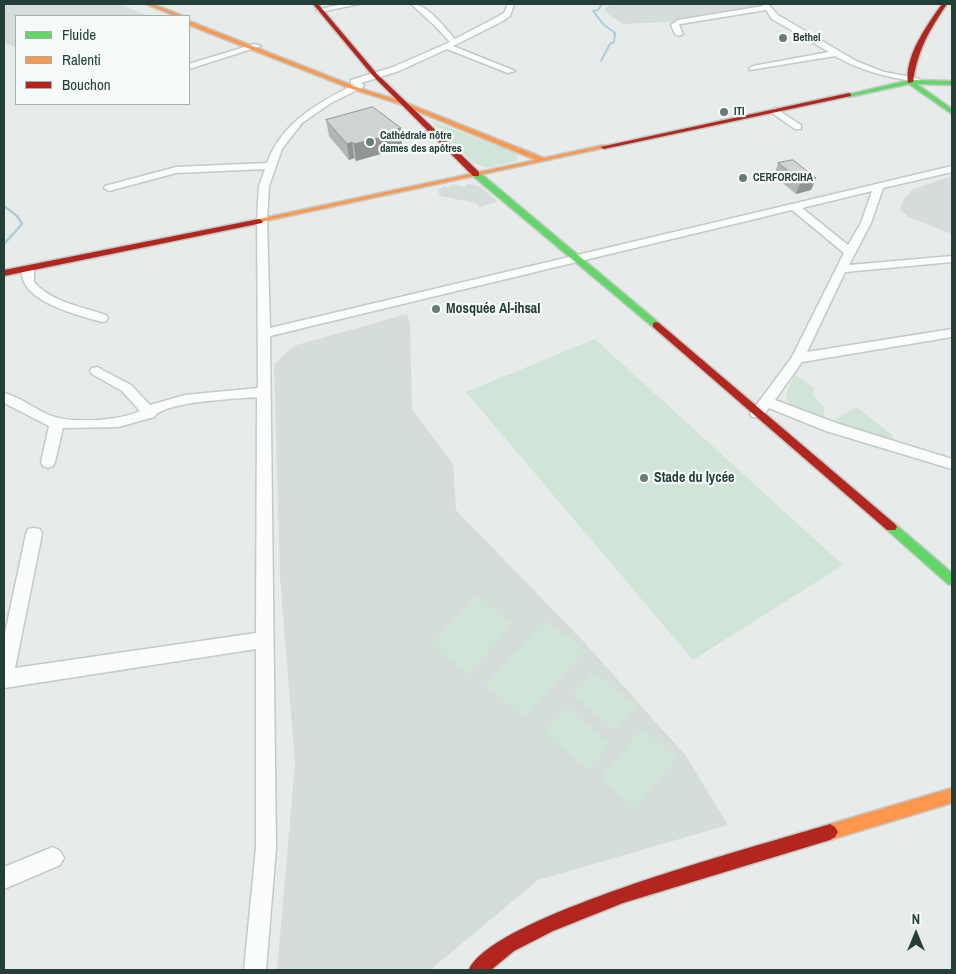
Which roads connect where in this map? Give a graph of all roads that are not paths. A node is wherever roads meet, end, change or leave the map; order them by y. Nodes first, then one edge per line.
1 (140, 4) edge
2 (148, 4) edge
3 (355, 4) edge
4 (414, 4) edge
5 (511, 4) edge
6 (944, 4) edge
7 (766, 6) edge
8 (317, 7) edge
9 (169, 15) edge
10 (177, 15) edge
11 (190, 21) edge
12 (679, 34) dead end
13 (451, 44) junction
14 (254, 46) junction
15 (836, 53) junction
16 (190, 67) edge
17 (754, 68) dead end
18 (511, 71) dead end
19 (375, 75) junction
20 (916, 82) junction
21 (952, 83) edge
22 (357, 86) junction
23 (952, 87) edge
24 (402, 103) junction
25 (952, 103) edge
26 (775, 112) junction
27 (952, 112) edge
28 (798, 127) dead end
29 (543, 160) junction
30 (270, 166) junction
31 (952, 168) edge
32 (476, 174) junction
33 (879, 186) junction
34 (108, 188) dead end
35 (794, 207) junction
36 (262, 220) junction
37 (850, 252) junction
38 (578, 258) junction
39 (952, 259) edge
40 (28, 268) junction
41 (841, 270) junction
42 (6, 272) edge
43 (102, 318) dead end
44 (264, 333) junction
45 (952, 333) edge
46 (798, 358) junction
47 (97, 371) dead end
48 (263, 392) junction
49 (4, 398) edge
50 (766, 402) junction
51 (149, 414) junction
52 (757, 414) junction
53 (57, 423) junction
54 (48, 462) dead end
55 (952, 464) edge
56 (34, 534) dead end
57 (952, 580) edge
58 (264, 640) junction
59 (4, 678) edge
60 (952, 795) edge
61 (53, 858) dead end
62 (4, 878) edge
63 (255, 970) edge
64 (478, 970) edge

1 - 9 main road
2 - 10 main road
3 - 8 street
4 - 13 street
5 - 13 street
6 - 20 main road
7 - 12 street
7 - 15 street
8 - 19 main road
11 - 14 main road
13 - 18 street
13 - 19 street
14 - 16 street
14 - 22 main road
15 - 17 street
15 - 20 street
19 - 22 street
19 - 24 main road
20 - 21 main road
20 - 23 main road
20 - 25 main road
20 - 26 main road
20 - 27 main road
22 - 24 main road
22 - 30 street
24 - 29 main road
24 - 32 main road
26 - 28 street
26 - 29 main road
29 - 32 main road
30 - 34 street
30 - 36 street
31 - 33 street
32 - 36 main road
32 - 38 main road
33 - 35 street
33 - 37 street
35 - 37 street
35 - 38 street
36 - 40 main road
36 - 44 street
37 - 41 street
38 - 44 street
38 - 52 main road
39 - 41 street
40 - 42 main road
40 - 43 street
41 - 46 street
44 - 48 street
45 - 46 street
46 - 50 street
47 - 51 street
48 - 51 street
48 - 58 street
49 - 53 street
50 - 52 street
50 - 55 street
51 - 53 street
52 - 57 main road
53 - 54 street
56 - 59 street
58 - 59 street
58 - 63 street
60 - 64 main road
61 - 62 street

